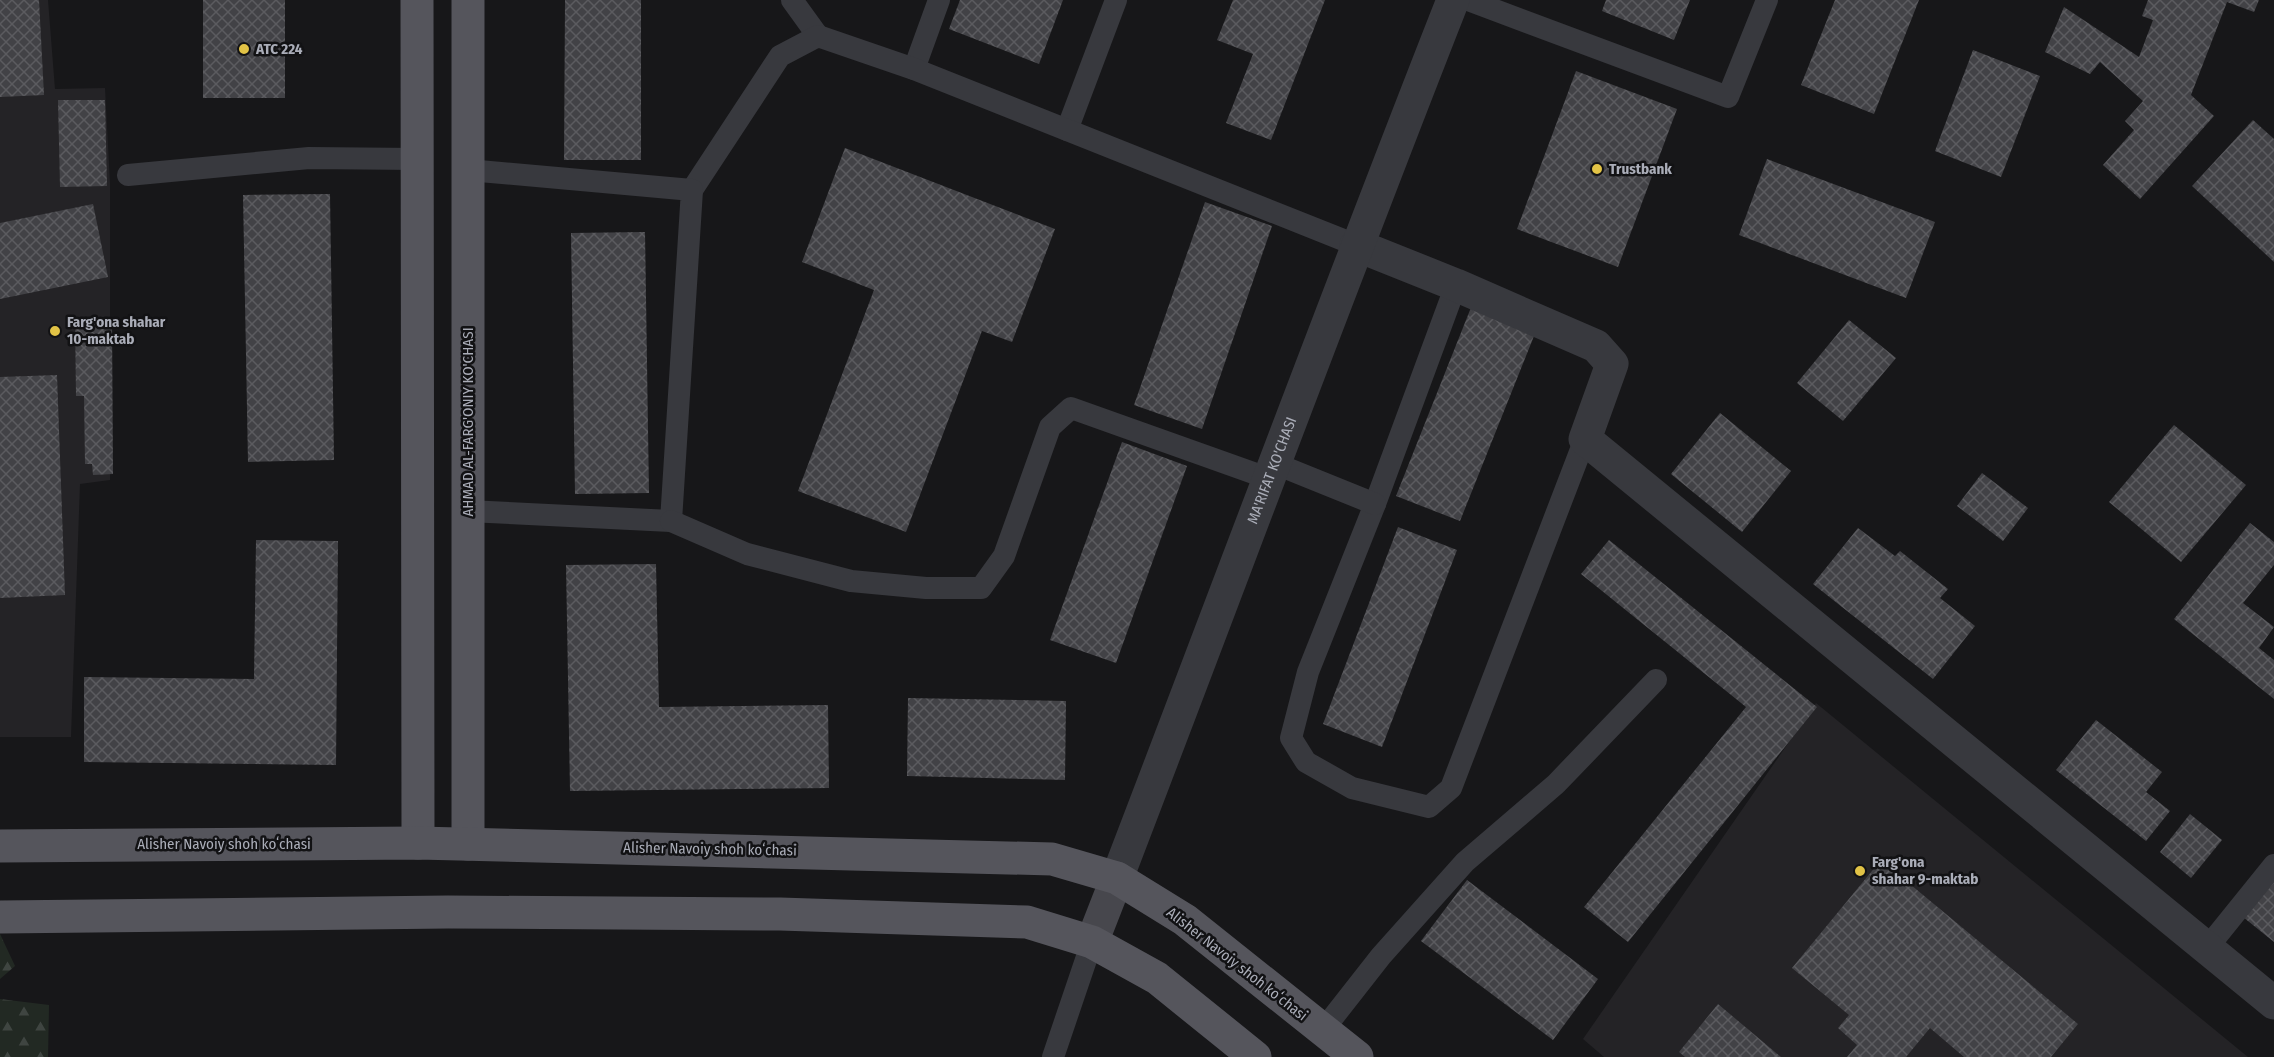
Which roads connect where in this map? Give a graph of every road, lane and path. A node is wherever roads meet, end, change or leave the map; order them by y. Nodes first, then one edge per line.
1 (417, 0) edge
2 (468, 0) edge
3 (792, 0) edge
4 (939, 0) edge
5 (1116, 0) edge
6 (1453, 0) edge
7 (1468, 0) edge
8 (1767, 0) edge
9 (818, 36) junction
10 (914, 69) junction
11 (1067, 130) junction
12 (417, 159) junction
13 (468, 170) junction
14 (129, 175) dead end
15 (692, 190) junction
16 (1356, 246) junction
17 (1456, 285) junction
18 (1585, 439) junction
19 (1273, 471) junction
20 (1376, 504) junction
21 (468, 511) junction
22 (671, 521) junction
23 (1656, 680) dead end
24 (418, 843) junction
25 (468, 844) junction
26 (0, 846) edge
27 (2274, 865) edge
28 (1117, 878) junction
29 (0, 917) edge
30 (1092, 942) junction
31 (2207, 948) junction
32 (2274, 1003) edge
33 (1323, 1030) junction
34 (1053, 1057) edge
35 (1256, 1057) edge
36 (1357, 1057) edge

1 - 12 main road
2 - 13 main road, AHMAD AL-FARG'ONIY KO'CHASI
3 - 9 lane
4 - 10 lane
5 - 11 lane
6 - 16 street, MA'RIFAT KO'CHASI
7 - 8 lane
9 - 10 lane
9 - 15 lane
10 - 11 lane
11 - 16 lane
12 - 14 lane
12 - 24 main road
13 - 15 lane
13 - 21 main road, AHMAD AL-FARG'ONIY KO'CHASI
15 - 22 lane
16 - 17 street
16 - 19 street, MA'RIFAT KO'CHASI
17 - 18 street
17 - 20 lane
18 - 20 lane
18 - 31 street
19 - 20 lane
19 - 22 lane
19 - 28 street, MA'RIFAT KO'CHASI
21 - 22 lane
21 - 25 main road, AHMAD AL-FARG'ONIY KO'CHASI
23 - 33 lane
24 - 25 main road, Alisher Navoiy shoh koʻchasi
24 - 26 main road, Alisher Navoiy shoh koʻchasi
25 - 28 main road, Alisher Navoiy shoh koʻchasi
27 - 31 lane
28 - 30 street, MA'RIFAT KO'CHASI
28 - 33 main road, Alisher Navoiy shoh koʻchasi
29 - 30 main road
30 - 34 lane
30 - 35 main road
31 - 32 street
33 - 36 main road, Alisher Navoiy shoh koʻchasi

